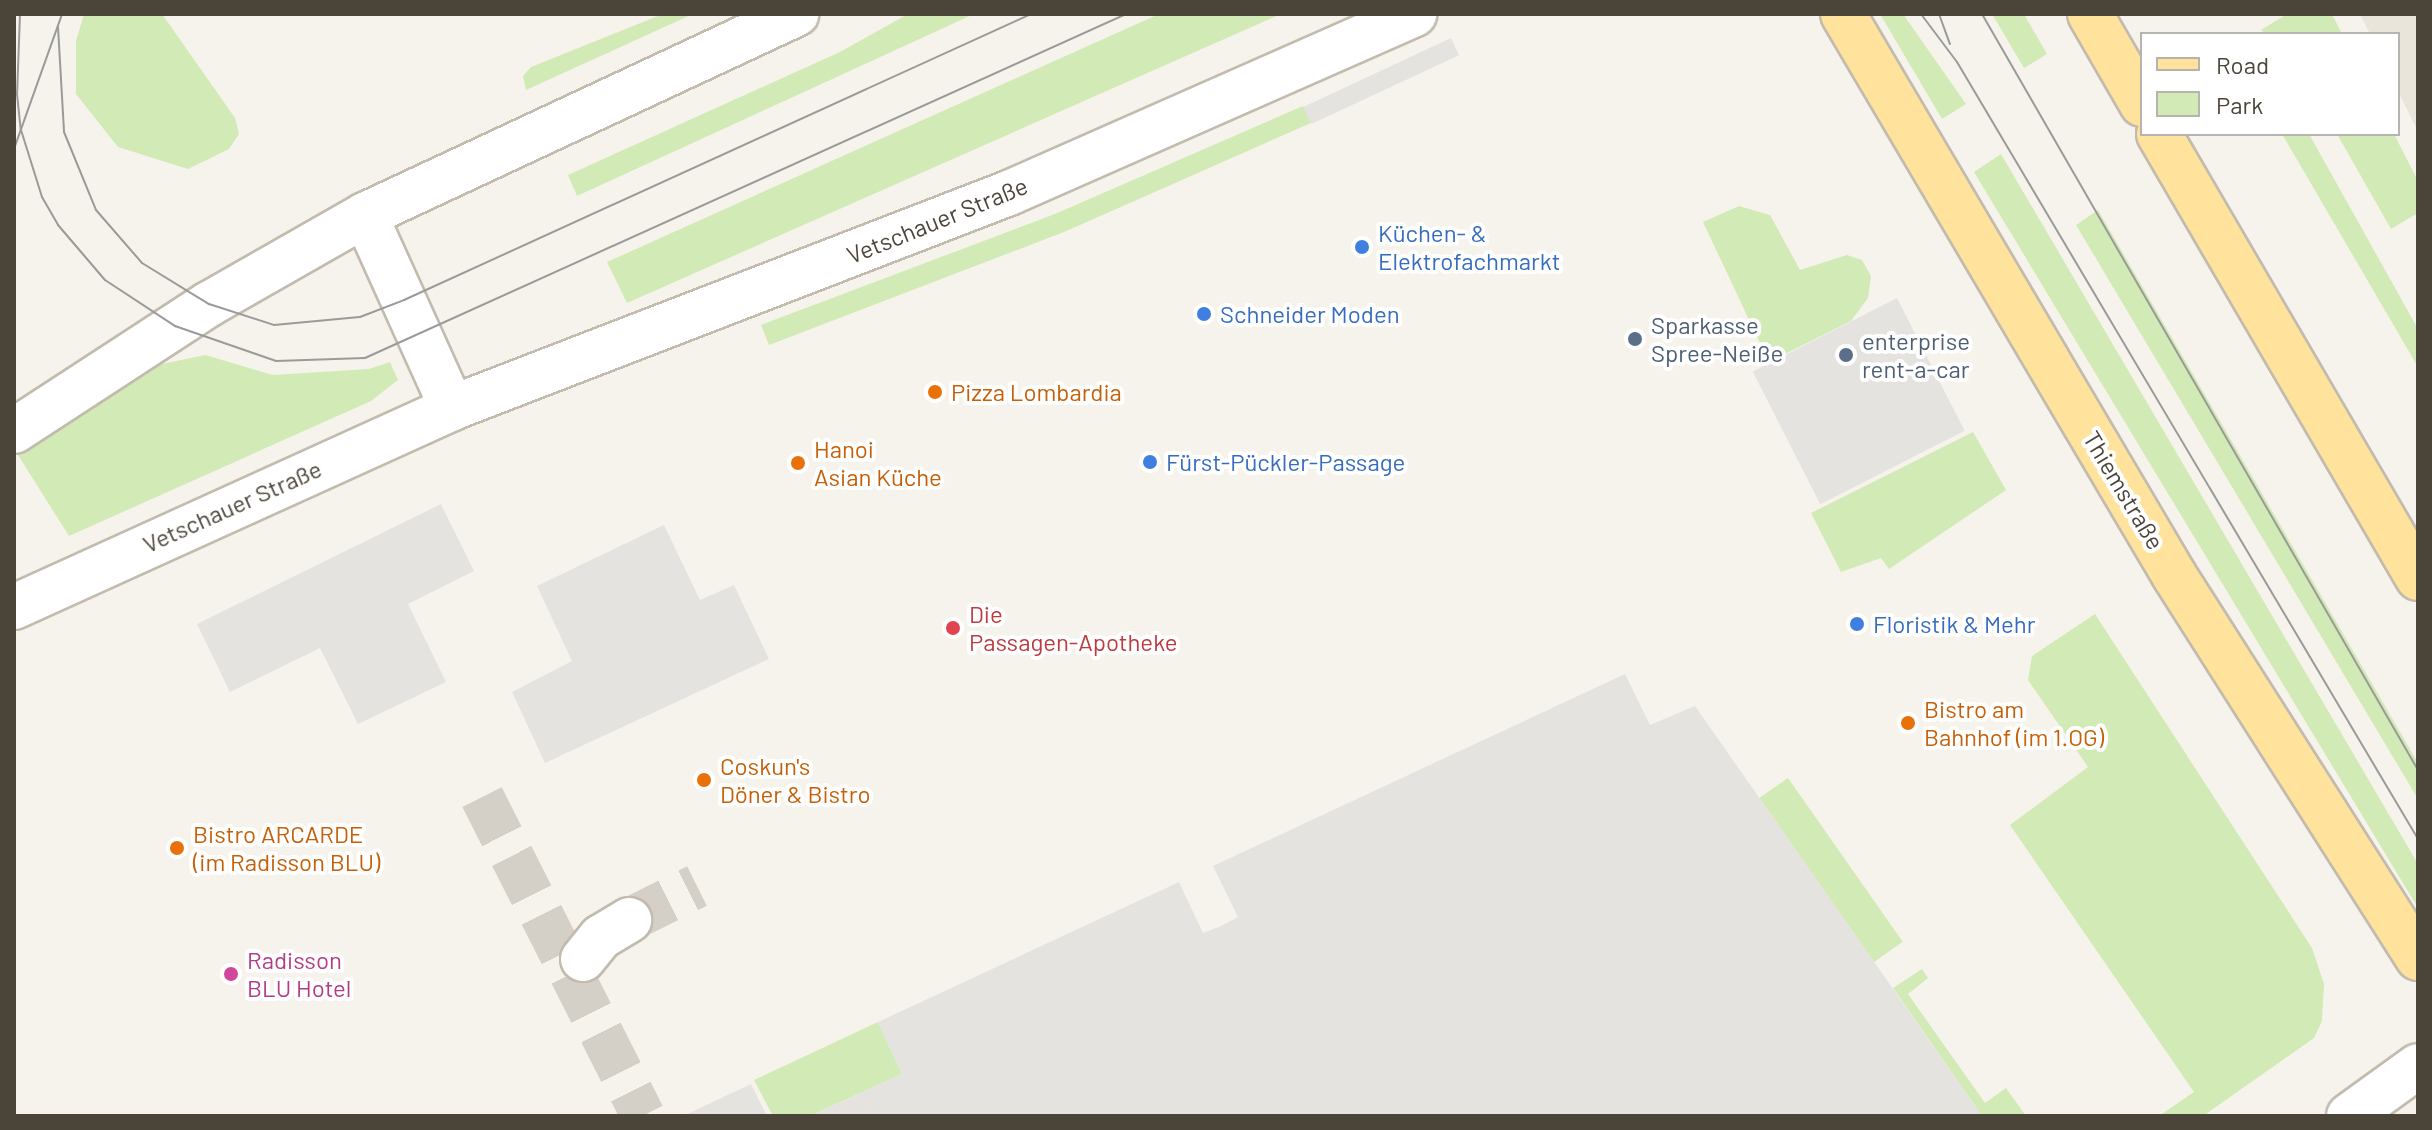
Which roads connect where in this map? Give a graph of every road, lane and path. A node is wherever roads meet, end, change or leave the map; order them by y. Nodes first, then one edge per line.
1 (796, 14) edge
2 (1414, 14) edge
3 (1843, 14) edge
4 (2090, 14) edge
5 (2140, 101) edge
6 (2160, 136) edge
7 (365, 215) junction
8 (452, 408) junction
9 (14, 431) edge
10 (2418, 578) edge
11 (14, 607) edge
12 (629, 920) tunnel mouth
13 (2418, 958) edge
14 (583, 959) dead end
15 (2418, 1066) edge
16 (2349, 1116) edge

1 - 7 street
2 - 8 street, Vetschauer Straße
3 - 13 main road, Thiemstraße
4 - 5 main road
6 - 10 main road
7 - 8 street
7 - 9 street
8 - 11 street, Vetschauer Straße
12 - 14 street
15 - 16 street

